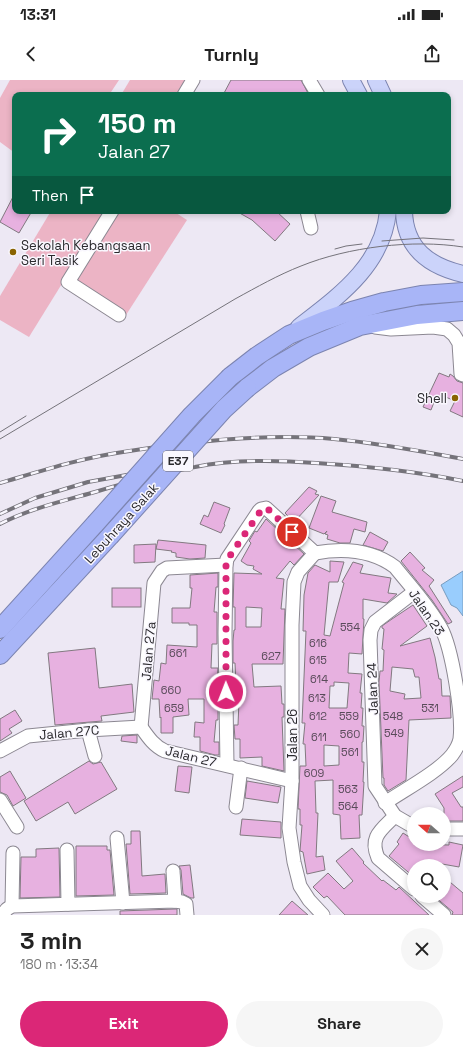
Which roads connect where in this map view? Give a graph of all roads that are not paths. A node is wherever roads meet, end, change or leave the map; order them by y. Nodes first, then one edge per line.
1 (193, 80) edge
2 (309, 80) edge
3 (351, 80) edge
4 (376, 80) edge
5 (186, 92) edge
6 (316, 92) edge
7 (357, 92) edge
8 (382, 92) edge
9 (110, 214) edge
10 (308, 214) edge
11 (388, 214) edge
12 (404, 214) edge
13 (311, 228) dead end
14 (463, 274) edge
15 (463, 292) edge
16 (463, 311) edge
17 (119, 315) dead end
18 (360, 326) junction
19 (289, 335) junction
20 (461, 344) edge
21 (463, 375) edge
22 (315, 553) junction
23 (226, 565) junction
24 (414, 592) junction
25 (0, 629) edge
26 (0, 655) edge
27 (141, 727) junction
28 (88, 730) junction
29 (0, 751) edge
30 (95, 756) dead end
31 (227, 765) junction
32 (241, 768) junction
33 (292, 780) junction
34 (0, 800) edge
35 (385, 803) junction
36 (236, 807) dead end
37 (395, 816) junction
38 (407, 823) edge
39 (17, 827) dead end
40 (451, 829) edge
41 (463, 829) edge
42 (117, 838) dead end
43 (67, 850) dead end
44 (14, 853) dead end
45 (173, 871) dead end
46 (407, 883) edge
47 (175, 901) junction
48 (430, 903) edge
49 (128, 907) edge
50 (74, 908) edge
51 (7, 910) edge
52 (187, 915) edge
53 (323, 915) edge
54 (444, 915) edge

1 - 5 street
2 - 6 street
3 - 7 main road
4 - 8 main road
9 - 17 street
10 - 13 street
11 - 19 main road
12 - 14 main road
15 - 19 highway, Lebuhraya Salak / E37
16 - 18 highway, Lebuhraya Salak / E37
18 - 20 street
18 - 26 highway, Lebuhraya Salak / E37, bridge
19 - 25 highway, Lebuhraya Salak / E37, bridge
20 - 21 street
22 - 23 street, Jalan 27
22 - 24 street, Jalan 23
22 - 33 street, Jalan 26
23 - 27 street, Jalan 27a
23 - 31 street, Jalan 27
24 - 35 street, Jalan 24
24 - 35 street, Jalan 23
27 - 28 street, Jalan 27C
27 - 31 street, Jalan 27
28 - 29 street, Jalan 27C
28 - 30 street
31 - 32 street, Jalan 27
32 - 33 street, Jalan 27
32 - 36 street
33 - 53 street, Jalan 26
34 - 39 street
35 - 37 street, Jalan 24
37 - 38 street
37 - 46 street
40 - 41 street
42 - 49 street
43 - 50 street
44 - 51 street
45 - 47 street
47 - 49 street
47 - 52 street
48 - 54 street
49 - 50 street
50 - 51 street

